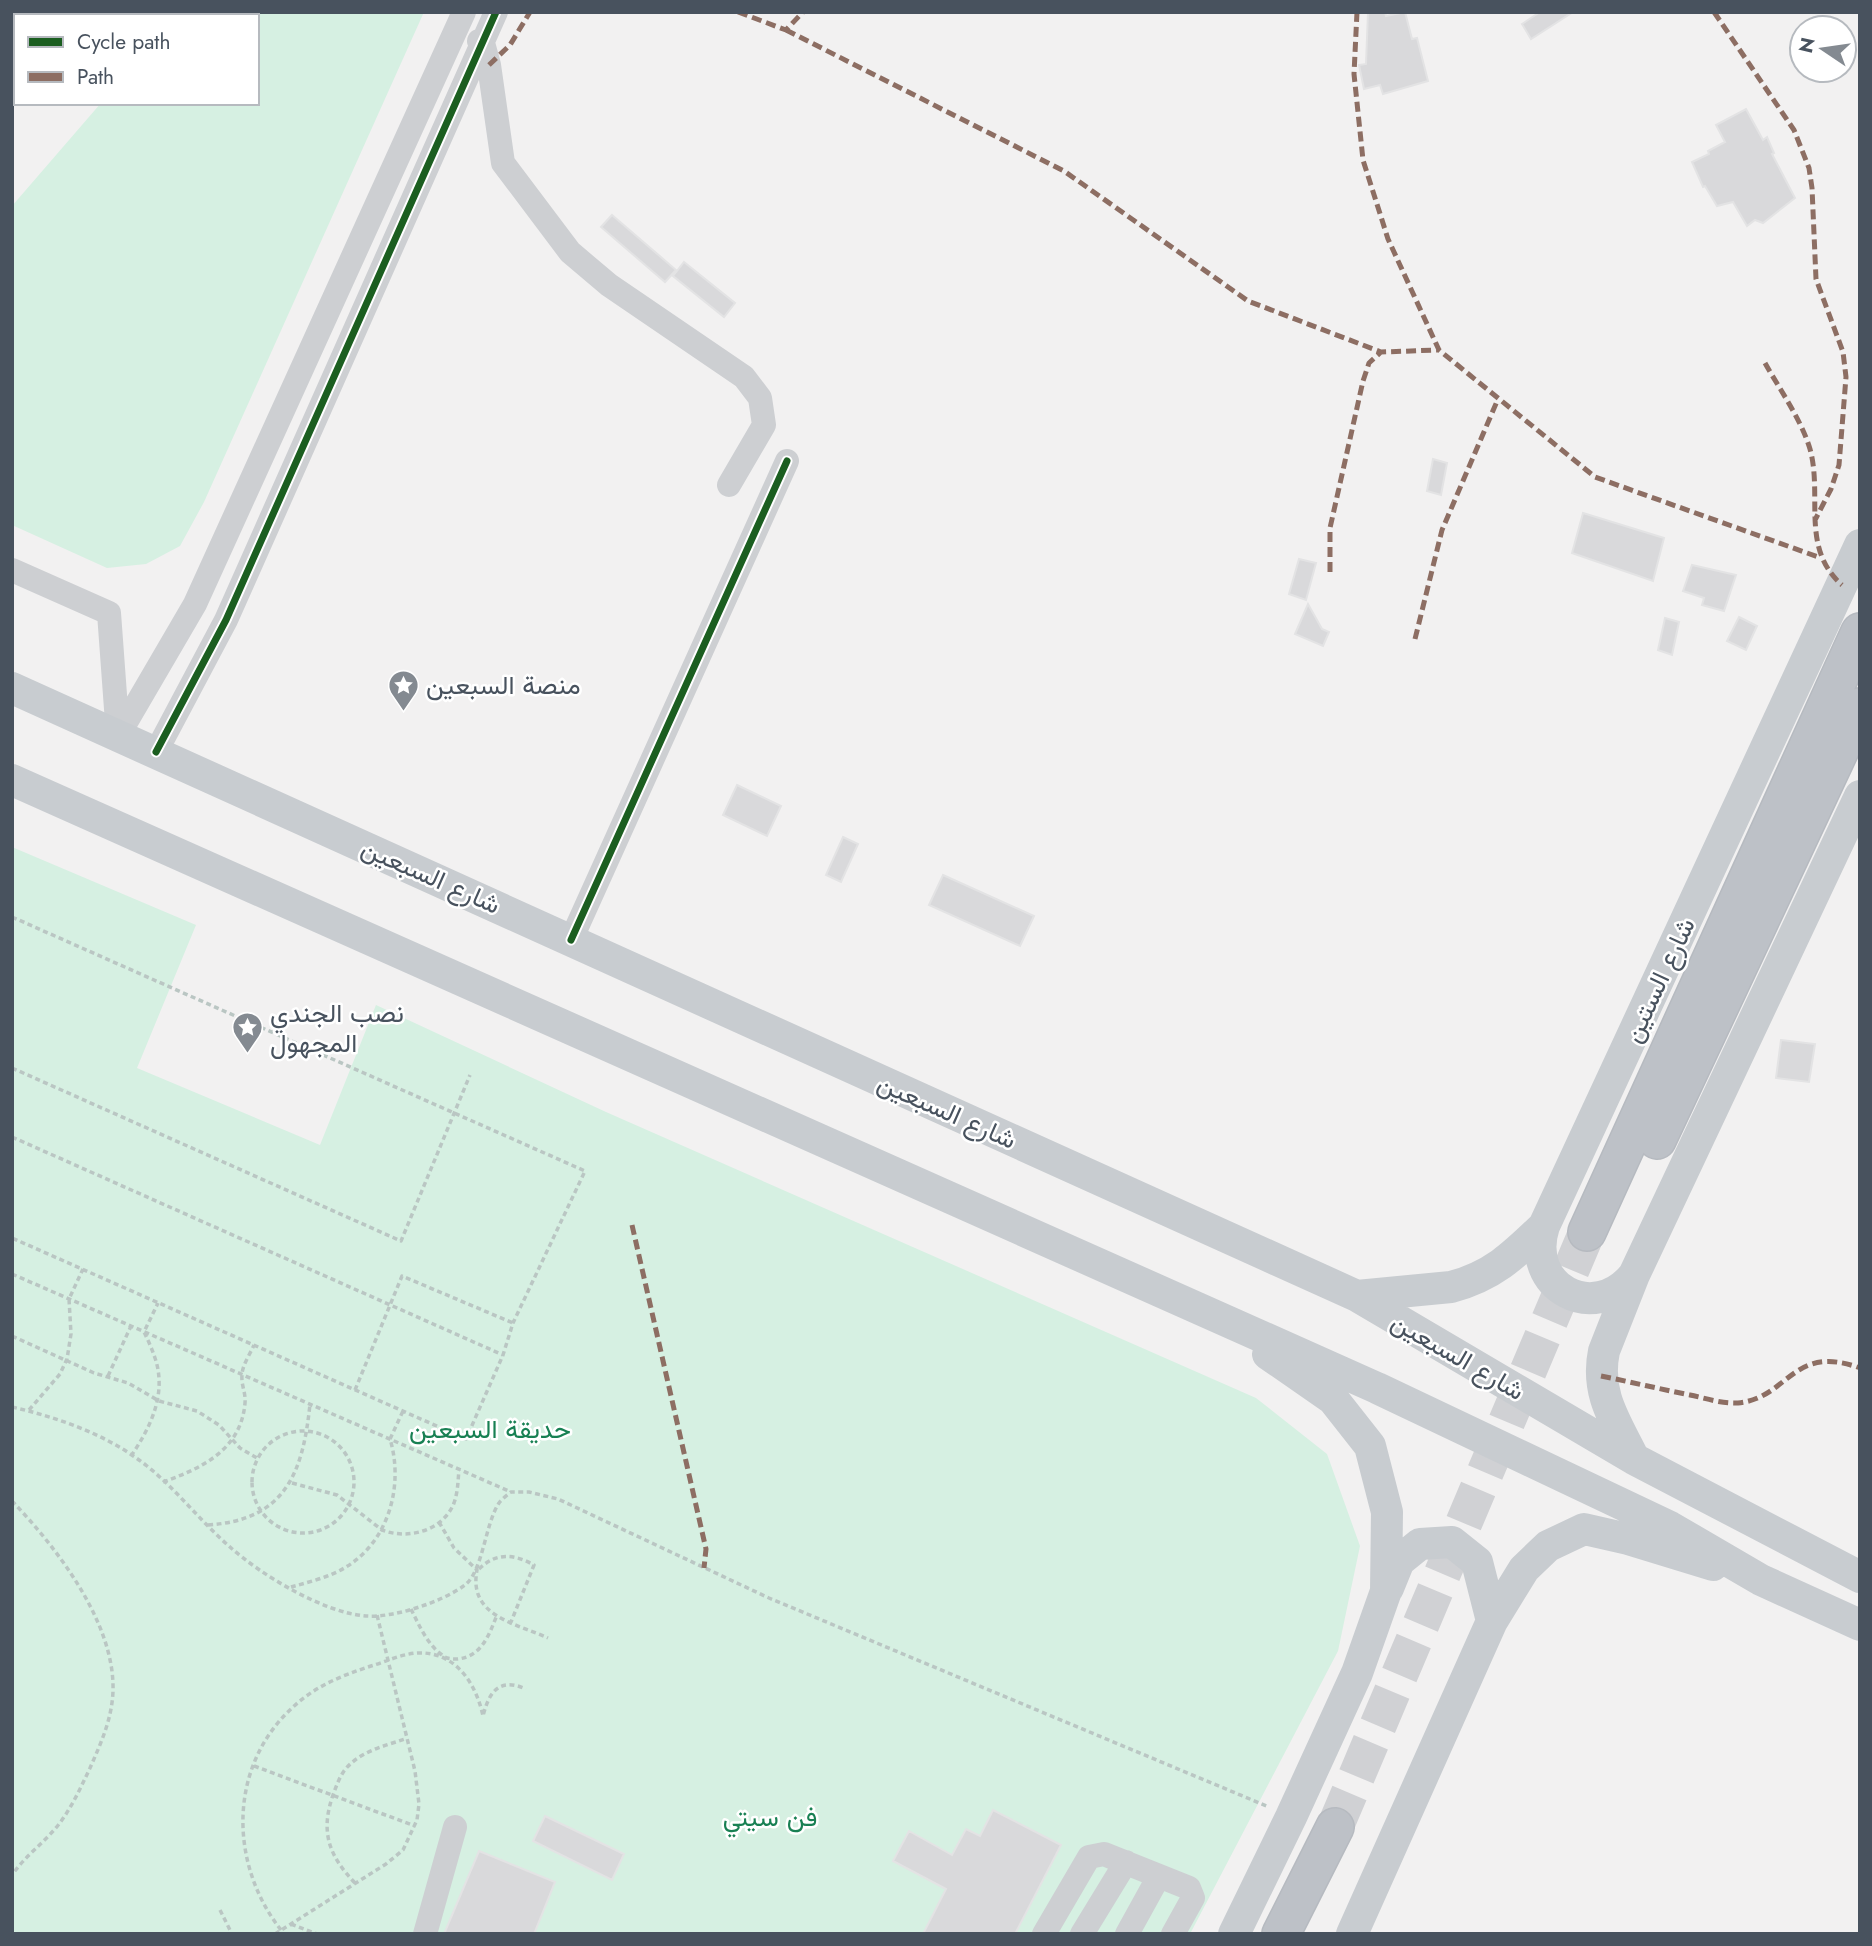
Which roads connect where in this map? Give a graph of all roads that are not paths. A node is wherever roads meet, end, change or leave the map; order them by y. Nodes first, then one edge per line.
1 (496, 12) edge
2 (460, 21) edge
3 (483, 43) junction
4 (787, 461) dead end
5 (729, 485) dead end
6 (1860, 545) edge
7 (12, 570) edge
8 (1860, 632) edge
9 (12, 688) edge
10 (1860, 707) edge
11 (118, 736) junction
12 (156, 752) junction
13 (12, 780) edge
14 (1860, 796) edge
15 (571, 940) junction
16 (1544, 1226) junction
17 (1634, 1275) junction
18 (1357, 1296) junction
19 (1204, 1310) junction
20 (1634, 1459) junction
21 (1860, 1577) edge
22 (1761, 1580) junction
23 (1386, 1591) junction
24 (1492, 1621) junction
25 (1860, 1625) edge
26 (455, 1827) dead end
27 (1126, 1863) junction
28 (1159, 1876) junction
29 (425, 1934) edge
30 (1044, 1934) edge
31 (1082, 1934) edge
32 (1127, 1934) edge
33 (1173, 1934) edge
34 (1234, 1934) edge
35 (1281, 1934) edge
36 (1306, 1934) edge
37 (1352, 1934) edge

1 - 3 street
2 - 3 street
2 - 11 street
3 - 5 street
3 - 12 street
4 - 15 street
6 - 16 main road, شارع الستين
7 - 11 street
8 - 10 highway, شارع الستين
9 - 11 main road, شارع السبعين
11 - 12 main road, شارع السبعين
12 - 15 main road, شارع السبعين
13 - 19 main road
14 - 17 main road
15 - 18 main road, شارع السبعين
16 - 17 main road
16 - 18 main road, شارع الستين
17 - 20 main road
18 - 20 main road, شارع السبعين
19 - 22 main road
19 - 23 main road
20 - 21 main road, شارع السبعين
22 - 24 main road
22 - 25 main road
23 - 24 main road
23 - 34 main road
24 - 37 main road
26 - 29 street
27 - 28 street
27 - 30 street
27 - 31 street
28 - 32 street
28 - 33 street
35 - 36 highway

